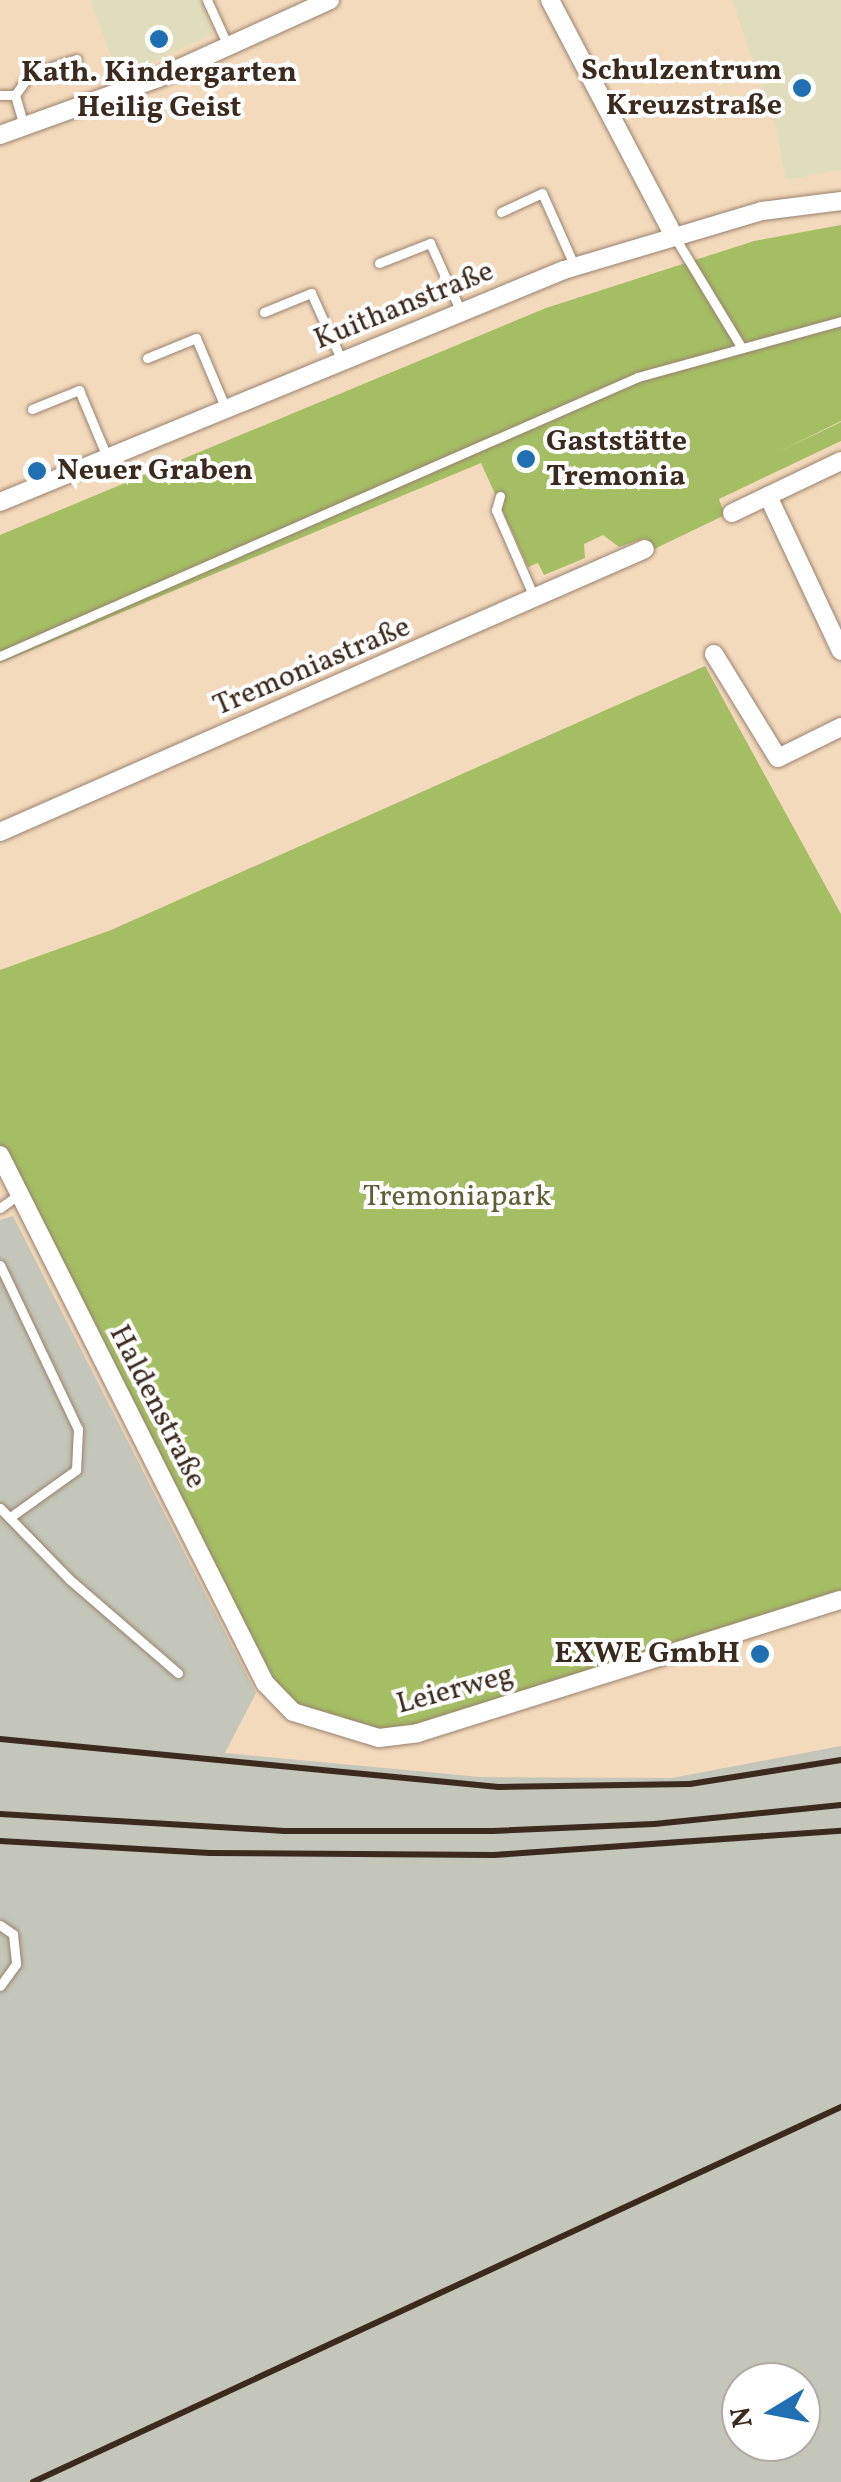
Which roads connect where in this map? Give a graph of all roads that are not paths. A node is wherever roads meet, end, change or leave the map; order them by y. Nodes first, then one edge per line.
1 (208, 0) edge
2 (330, 0) edge
3 (550, 0) edge
4 (229, 48) junction
5 (77, 59) dead end
6 (0, 95) edge
7 (14, 95) junction
8 (24, 127) junction
9 (0, 135) edge
10 (841, 200) edge
11 (501, 212) dead end
12 (674, 236) junction
13 (380, 264) dead end
14 (574, 266) junction
15 (264, 312) dead end
16 (461, 312) junction
17 (841, 320) edge
18 (740, 344) junction
19 (147, 358) dead end
20 (342, 361) junction
21 (226, 409) junction
22 (32, 410) dead end
23 (107, 457) junction
24 (841, 461) edge
25 (500, 496) dead end
26 (768, 496) junction
27 (0, 502) edge
28 (732, 513) dead end
29 (645, 549) dead end
30 (535, 600) junction
31 (841, 651) edge
32 (714, 654) dead end
33 (0, 656) edge
34 (841, 727) edge
35 (0, 832) edge
36 (0, 1156) edge
37 (20, 1194) junction
38 (0, 1208) edge
39 (0, 1264) edge
40 (0, 1508) edge
41 (9, 1518) junction
42 (841, 1600) edge
43 (178, 1673) dead end
44 (265, 1683) joint
45 (0, 1924) edge
46 (0, 1986) edge

1 - 4 lane
2 - 4 street
3 - 12 street
4 - 8 street
5 - 7 lane
6 - 7 lane
7 - 8 lane
8 - 9 street
10 - 12 street, Kuithanstraße
11 - 14 lane
12 - 14 street, Kuithanstraße
12 - 18 lane
13 - 16 lane
14 - 16 street, Kuithanstraße
15 - 20 lane
16 - 20 street, Kuithanstraße
17 - 18 lane
18 - 33 lane
19 - 21 lane
20 - 21 street, Kuithanstraße
21 - 23 street, Kuithanstraße
22 - 23 lane
23 - 27 street, Kuithanstraße
24 - 26 street
25 - 30 lane
26 - 28 street
26 - 31 street
29 - 30 street, Tremoniastraße
30 - 35 street, Tremoniastraße
32 - 34 street
36 - 37 street, Haldenstraße
37 - 38 lane
37 - 44 street, Haldenstraße
39 - 41 lane
40 - 41 lane
41 - 43 lane
42 - 44 street, Leierweg
45 - 46 lane

